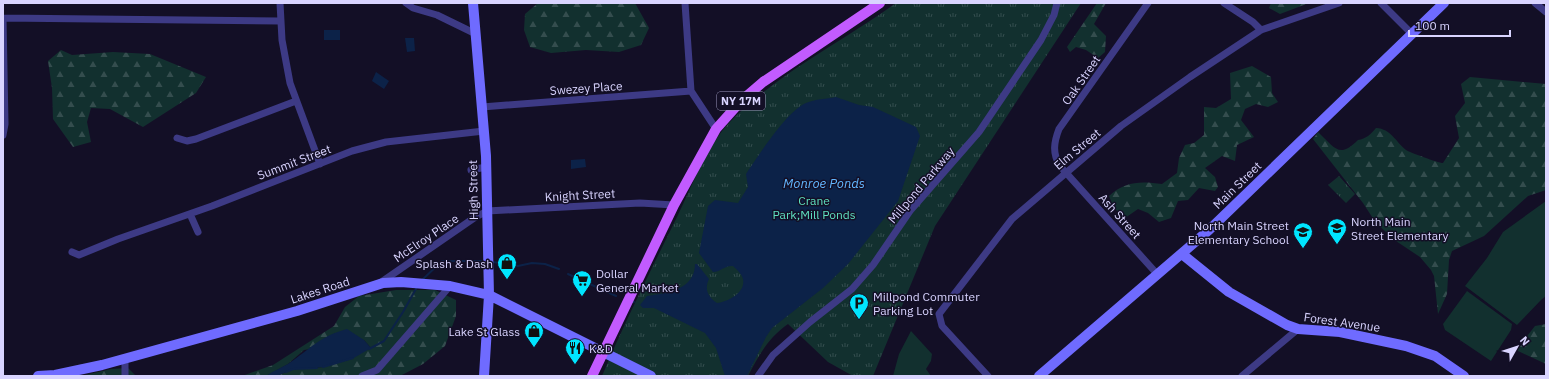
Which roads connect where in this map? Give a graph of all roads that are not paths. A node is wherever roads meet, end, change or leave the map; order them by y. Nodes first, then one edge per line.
1 (280, 3) edge
2 (406, 3) edge
3 (473, 3) edge
4 (685, 3) edge
5 (880, 3) edge
6 (1057, 3) edge
7 (1148, 3) edge
8 (1224, 3) edge
9 (1340, 3) edge
10 (1381, 3) edge
11 (1444, 3) edge
12 (1535, 3) edge
13 (1546, 12) edge
14 (3, 18) edge
15 (280, 21) junction
16 (1261, 30) junction
17 (476, 34) junction
18 (1412, 34) junction
19 (691, 91) junction
20 (296, 101) junction
21 (482, 106) junction
22 (716, 128) junction
23 (484, 131) junction
24 (3, 135) edge
25 (177, 138) dead end
26 (320, 164) junction
27 (486, 167) junction
28 (471, 170) dead end
29 (1066, 173) junction
30 (674, 205) junction
31 (487, 212) junction
32 (190, 214) junction
33 (198, 232) dead end
34 (72, 252) dead end
35 (1182, 254) junction
36 (1158, 275) junction
37 (378, 284) junction
38 (450, 286) junction
39 (489, 295) junction
40 (1298, 329) junction
41 (603, 351) junction
42 (124, 359) junction
43 (38, 376) edge
44 (125, 376) edge
45 (362, 376) edge
46 (484, 376) edge
47 (592, 376) edge
48 (651, 376) edge
49 (758, 376) edge
50 (988, 376) edge
51 (1039, 376) edge
52 (1242, 376) edge
53 (1464, 376) edge

1 - 15 street
2 - 17 street
3 - 17 street, High Street
4 - 19 street
5 - 22 main road, NY 17M
6 - 49 street, Millpond Parkway
7 - 29 street, Oak Street
8 - 16 street
9 - 16 street, Elm Street
10 - 18 street
11 - 18 street, Main Street
12 - 13 street
14 - 15 street
14 - 24 street
15 - 20 street
16 - 29 street, Elm Street
17 - 21 street, High Street
18 - 35 street, Main Street
19 - 21 street, Swezey Place
19 - 22 street
20 - 25 street
20 - 26 street
21 - 23 street, High Street
22 - 30 main road, NY 17M
23 - 26 street, Summit Street
23 - 27 street, High Street
26 - 32 street, Summit Street
27 - 28 street
27 - 31 street, High Street
29 - 36 street, Ash Street
29 - 50 street, Elm Street
30 - 31 street, Knight Street
30 - 41 main road, NY 17M
31 - 37 street, McElroy Place
31 - 39 street, High Street
32 - 33 street
32 - 34 street, Summit Street
35 - 36 street, Main Street
35 - 40 street, Forest Avenue
36 - 51 street, Main Street
37 - 38 street, Lakes Road
37 - 42 street, Lakes Road
38 - 39 street, Lakes Road
38 - 45 street
39 - 41 street, Lakes Road
39 - 46 street, High Street
40 - 52 street
40 - 53 street, Forest Avenue
41 - 47 main road, NY 17M
41 - 48 street, Lakes Road
42 - 43 street, Lakes Road
42 - 44 street

